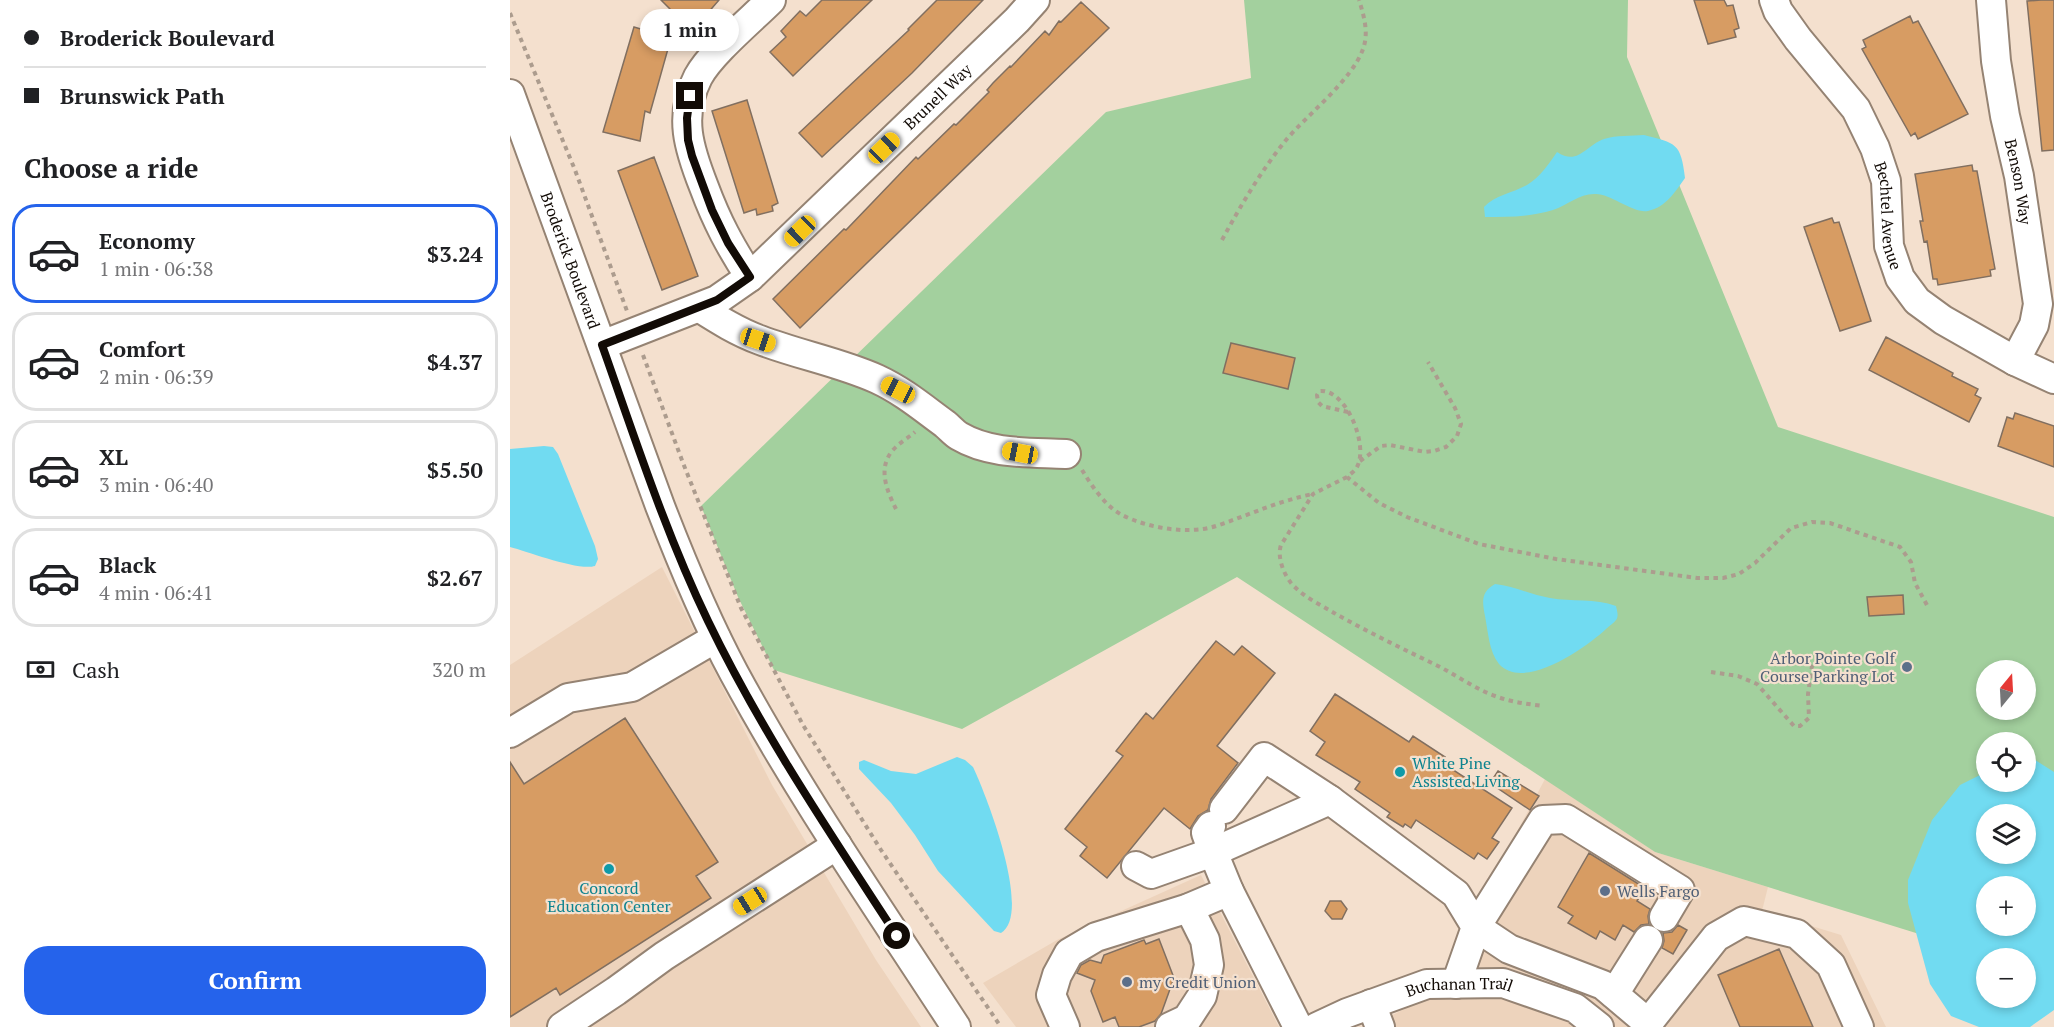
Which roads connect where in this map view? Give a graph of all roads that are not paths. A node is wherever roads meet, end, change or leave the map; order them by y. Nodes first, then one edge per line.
1 (771, 0) edge
2 (1035, 0) edge
3 (1774, 0) edge
4 (1991, 0) edge
5 (510, 94) edge
6 (750, 277) junction
7 (700, 308) junction
8 (602, 345) junction
9 (2015, 361) junction
10 (2054, 379) edge
11 (1066, 453) road end
12 (716, 638) junction
13 (510, 733) edge
14 (1330, 800) junction
15 (1216, 829) junction
16 (837, 844) junction
17 (1136, 866) dead end
18 (1229, 891) junction
19 (1189, 908) junction
20 (1664, 917) dead end
21 (1476, 927) junction
22 (1648, 940) dead end
23 (1456, 984) junction
24 (1614, 994) junction
25 (1376, 1016) edge
26 (1647, 1025) edge
27 (561, 1027) edge
28 (956, 1027) edge
29 (1065, 1027) edge
30 (1170, 1027) edge
31 (1298, 1027) edge
32 (1317, 1027) edge
33 (1599, 1027) edge
34 (1859, 1027) edge

1 - 6 street
2 - 6 street, Brunell Way
3 - 9 street, Bechtel Avenue
4 - 9 street, Benson Way
5 - 8 street, Broderick Boulevard
6 - 7 street, Brunell Way
7 - 8 street, Brunell Way
7 - 11 street
8 - 12 street, Broderick Boulevard
9 - 10 street, Bechtel Avenue
12 - 13 street
12 - 16 street, Broderick Boulevard
14 - 15 street
14 - 15 street
14 - 21 street
15 - 17 street
15 - 18 street
16 - 27 street
16 - 28 street, Broderick Boulevard
18 - 19 street
18 - 31 street
19 - 29 street
19 - 30 street
20 - 21 street
21 - 23 street
21 - 24 street
22 - 24 street
23 - 25 street, Buchanan Trail
23 - 33 street, Buchanan Trail
24 - 26 street
25 - 32 street, Buchanan Trail
26 - 34 street

